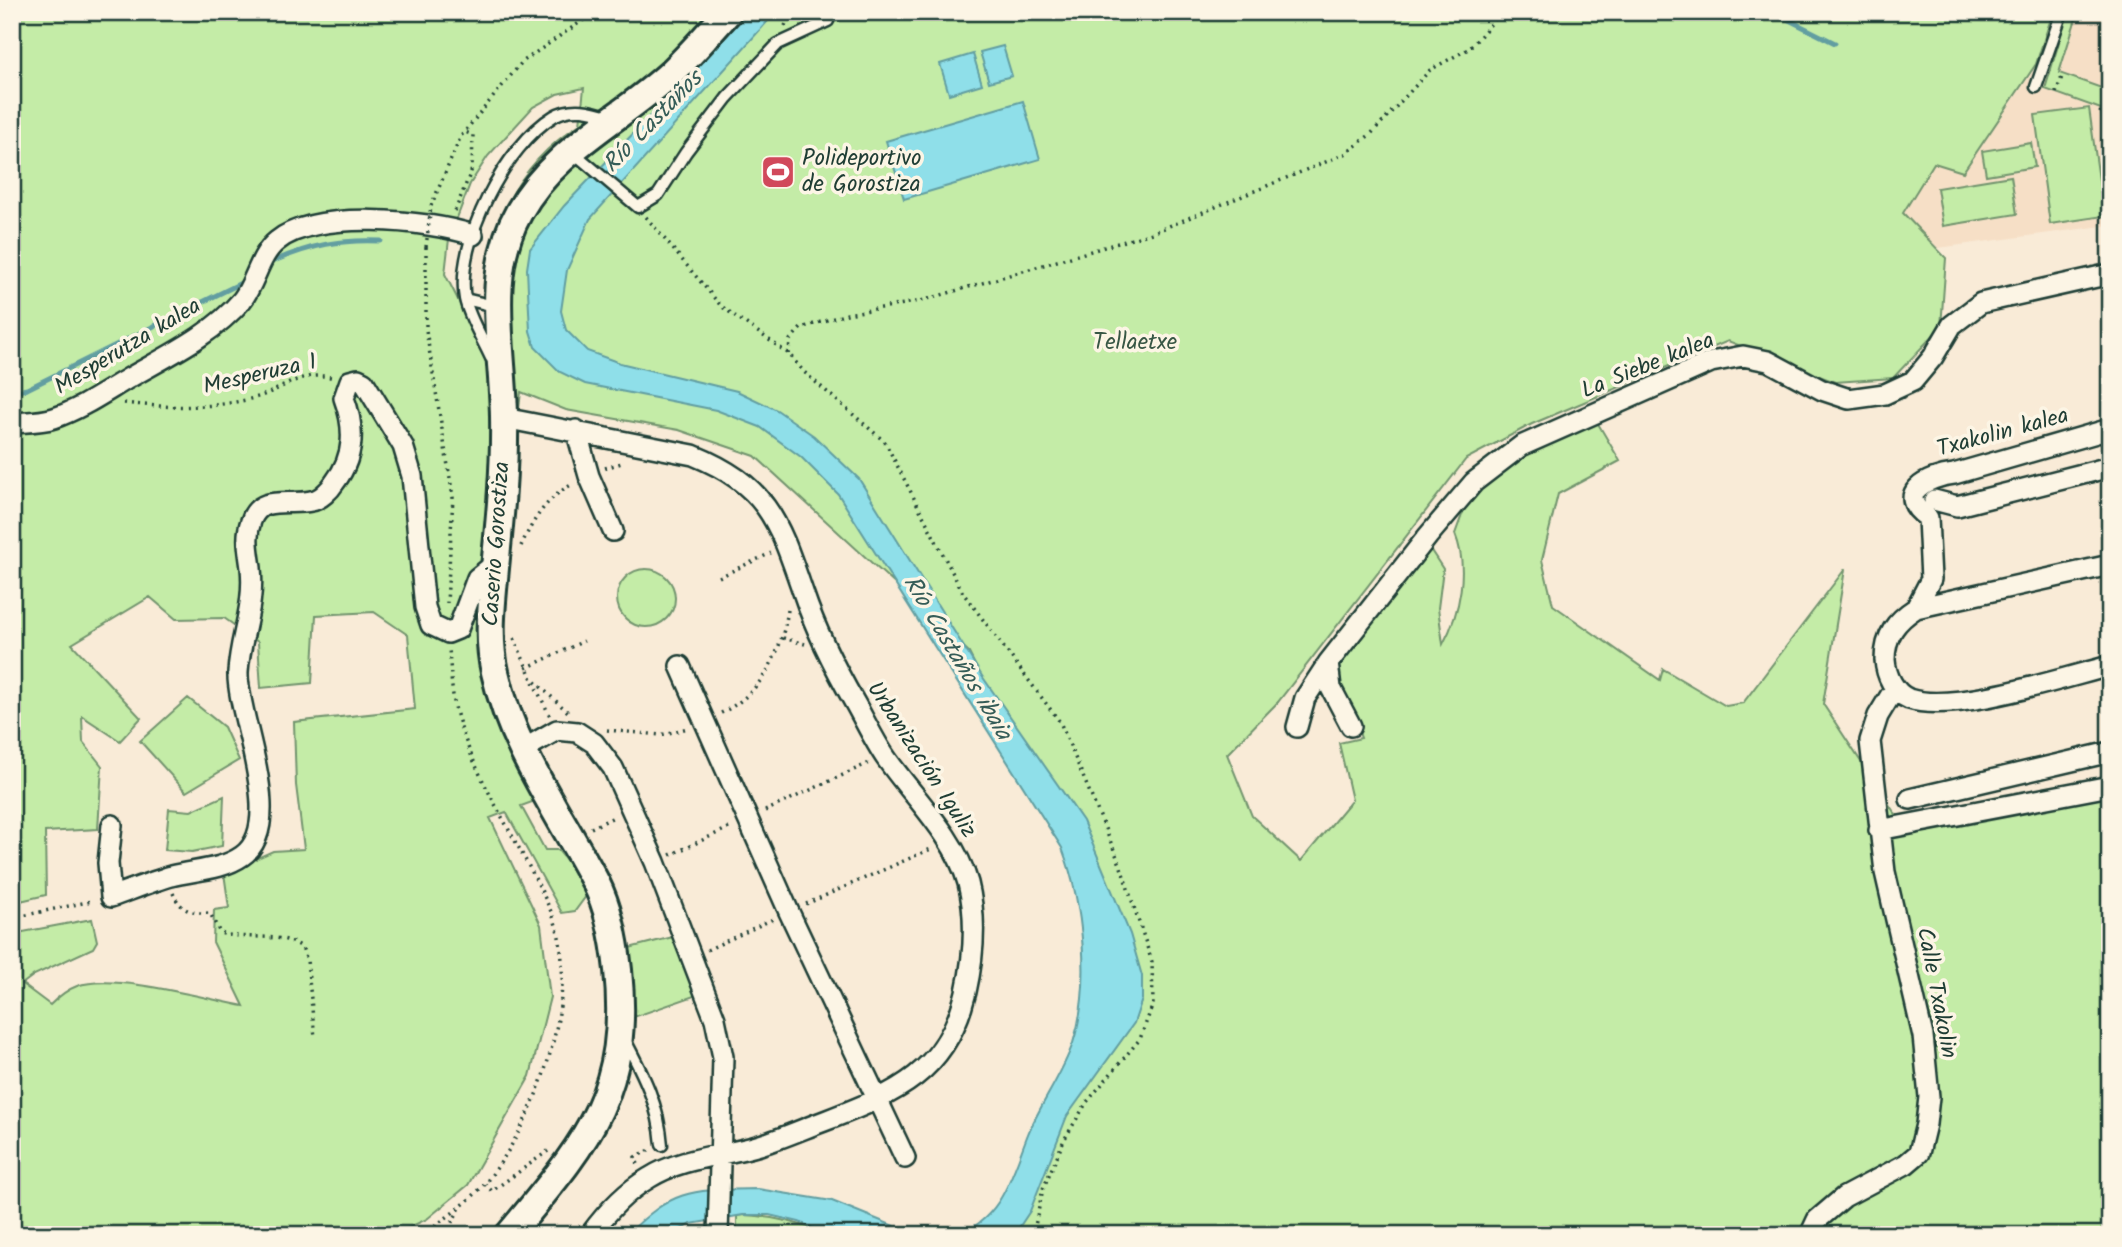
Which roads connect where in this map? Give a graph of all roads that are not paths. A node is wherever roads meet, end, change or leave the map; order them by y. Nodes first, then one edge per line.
1 (728, 12) edge
2 (2062, 12) edge
3 (828, 21) dead end
4 (2036, 87) dead end
5 (615, 118) junction
6 (570, 149) junction
7 (473, 235) junction
8 (2110, 274) edge
9 (498, 298) junction
10 (465, 299) junction
11 (503, 384) junction
12 (505, 418) junction
13 (12, 423) edge
14 (2110, 429) edge
15 (576, 430) junction
16 (2110, 467) edge
17 (1934, 499) dead end
18 (613, 531) dead end
19 (496, 563) junction
20 (2110, 565) edge
21 (1916, 608) junction
22 (1328, 663) junction
23 (680, 666) dead end
24 (2110, 666) edge
25 (1895, 688) junction
26 (1351, 726) dead end
27 (1297, 727) dead end
28 (524, 750) junction
29 (2110, 752) edge
30 (2049, 767) junction
31 (2110, 786) edge
32 (2056, 796) junction
33 (1910, 799) dead end
34 (112, 825) dead end
35 (1879, 830) junction
36 (621, 1033) junction
37 (877, 1101) junction
38 (662, 1145) dead end
39 (719, 1153) junction
40 (905, 1158) dead end
41 (509, 1235) edge
42 (590, 1235) edge
43 (718, 1235) edge
44 (1810, 1235) edge

1 - 5 street, Caserio Gorostiza
2 - 4 lane
3 - 6 lane
5 - 6 street, Caserio Gorostiza
5 - 7 lane
6 - 9 street, Caserio Gorostiza
7 - 10 lane
7 - 13 street, Mesperutza kalea
8 - 22 street, La Siebe kalea
9 - 10 lane
9 - 11 street, Caserio Gorostiza
10 - 11 lane
11 - 12 street, Caserio Gorostiza
12 - 15 street, Urbanización Iguliz
12 - 19 street, Caserio Gorostiza
14 - 21 street, Txakolin kalea
15 - 18 street
15 - 37 street, Urbanización Iguliz
16 - 17 street
19 - 28 street, Caserio Gorostiza
19 - 34 street
20 - 21 street
21 - 25 street
22 - 26 street
22 - 27 street, La Siebe kalea
23 - 37 street
24 - 25 street
25 - 35 street
28 - 36 street, Caserio Gorostiza
28 - 39 street
29 - 30 street
30 - 32 street
30 - 33 street
31 - 32 street
32 - 35 street
35 - 44 street, Calle Txakolin
36 - 38 lane
36 - 41 street, Caserio Gorostiza
37 - 39 street, Urbanización Iguliz
37 - 40 street
39 - 42 street, Urbanización Iguliz
39 - 43 street

